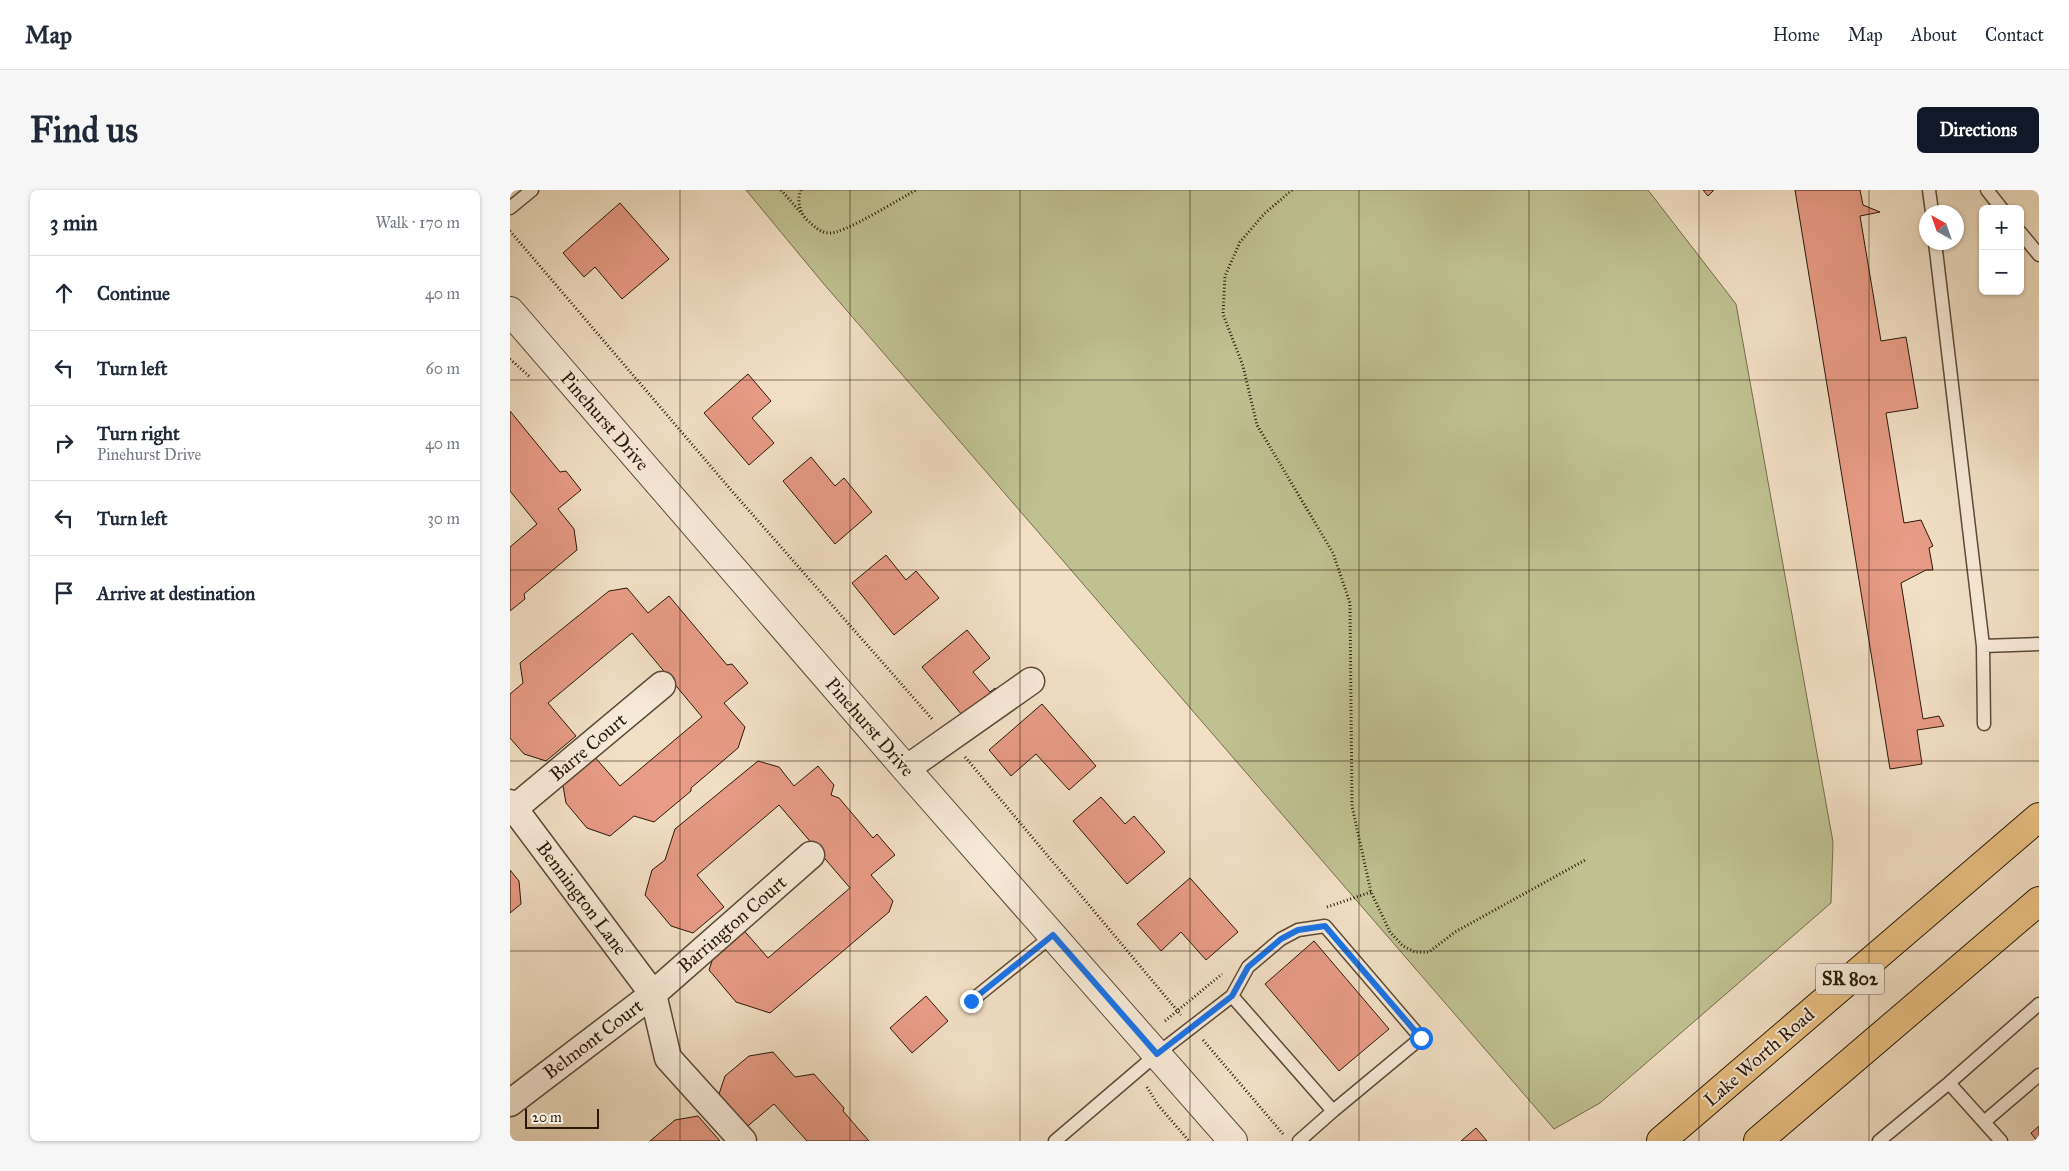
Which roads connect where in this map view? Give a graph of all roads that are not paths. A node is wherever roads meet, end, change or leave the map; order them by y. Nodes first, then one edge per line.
1 (532, 190) edge
2 (1929, 190) edge
3 (1987, 190) edge
4 (1931, 205) edge
5 (1999, 205) edge
6 (510, 208) edge
7 (2024, 237) edge
8 (1937, 250) edge
9 (2039, 255) edge
10 (510, 311) edge
11 (2039, 644) edge
12 (1982, 646) junction
13 (1032, 681) dead end
14 (662, 685) dead end
15 (1984, 724) dead end
16 (906, 769) junction
17 (512, 808) edge
18 (2039, 817) edge
19 (811, 855) dead end
20 (2039, 901) edge
21 (1053, 935) junction
22 (653, 994) junction
23 (1232, 996) junction
24 (971, 1001) dead end
25 (2038, 1008) edge
26 (1157, 1054) junction
27 (2039, 1075) edge
28 (1949, 1083) junction
29 (510, 1102) edge
30 (1333, 1111) junction
31 (1984, 1122) junction
32 (743, 1141) edge
33 (1055, 1141) edge
34 (1233, 1141) edge
35 (1299, 1141) edge
36 (1661, 1141) edge
37 (1758, 1141) edge
38 (1879, 1141) edge
39 (2001, 1141) edge

1 - 6 lane
2 - 4 lane
3 - 5 lane
7 - 9 lane
8 - 12 lane
10 - 16 street, Pinehurst Drive
11 - 12 lane
12 - 15 lane
13 - 16 street
14 - 17 street, Barre Court
16 - 21 street, Pinehurst Drive
17 - 22 street, Bennington Lane
18 - 36 main road, Lake Worth Road / SR 802
19 - 22 street, Barrington Court
20 - 37 main road
21 - 24 lane
21 - 26 street, Pinehurst Drive
22 - 29 street, Belmont Court
22 - 32 street
23 - 26 lane
23 - 30 lane
23 - 30 lane
25 - 28 lane
26 - 33 lane
26 - 34 street, Pinehurst Drive
27 - 31 lane
28 - 31 lane
28 - 38 lane
30 - 35 lane
31 - 39 lane

